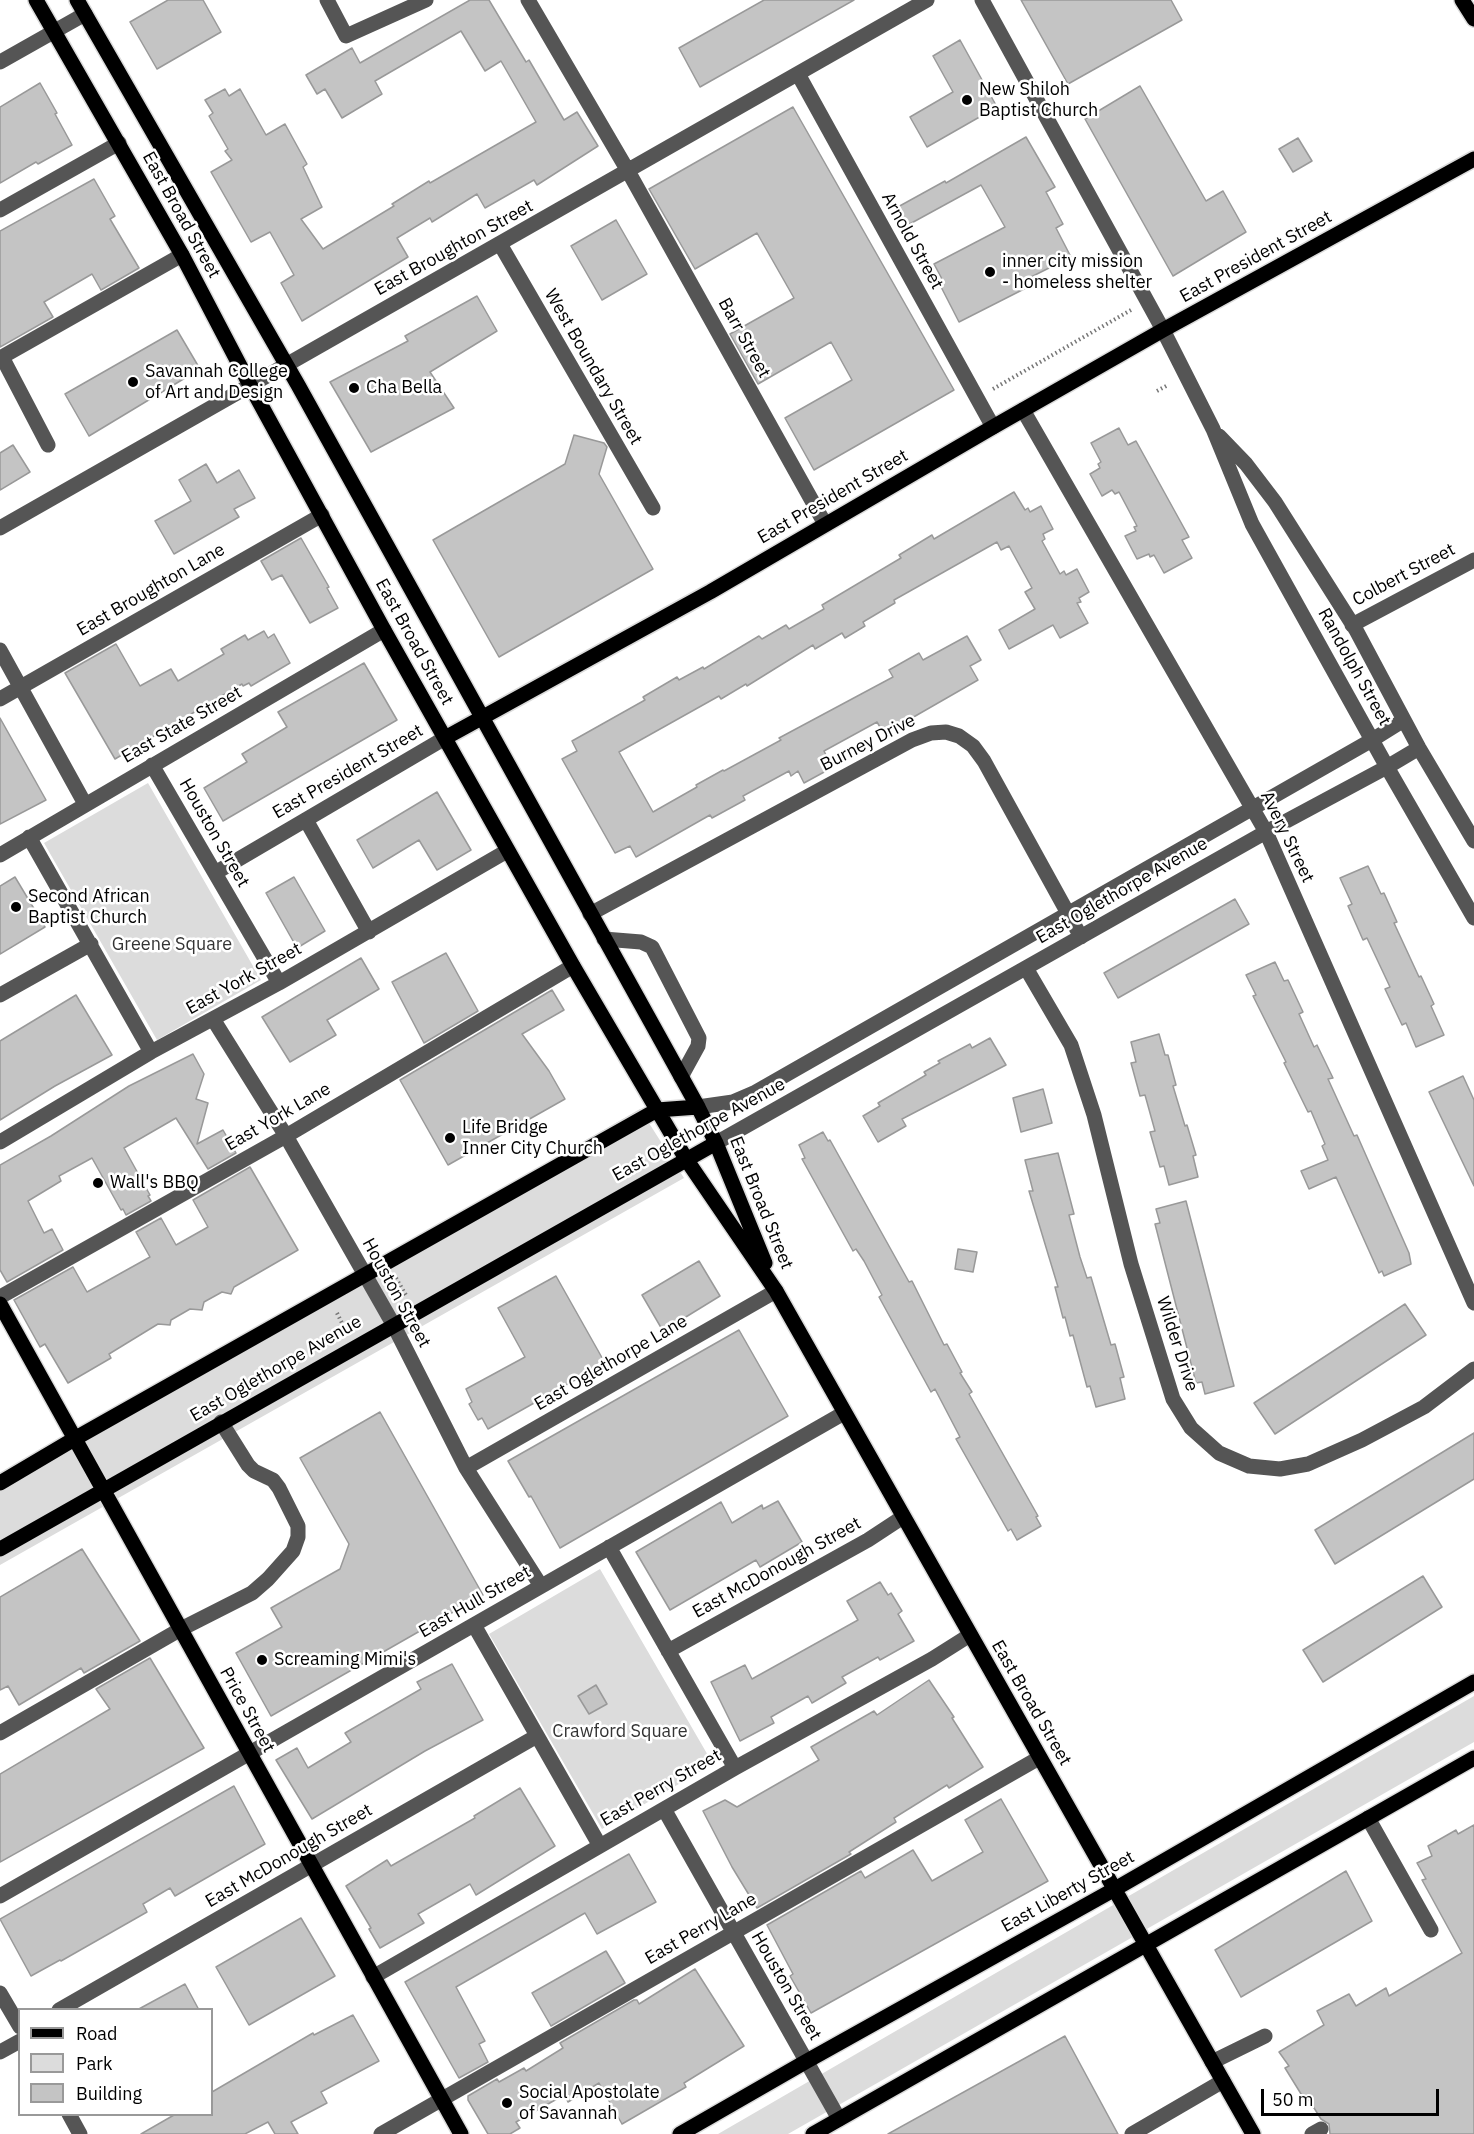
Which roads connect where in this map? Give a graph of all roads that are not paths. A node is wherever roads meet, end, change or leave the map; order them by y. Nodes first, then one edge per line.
1 (36, 0) edge
2 (77, 0) edge
3 (327, 0) edge
4 (426, 0) edge
5 (528, 0) edge
6 (927, 0) edge
7 (982, 0) edge
8 (1462, 0) edge
9 (86, 14) junction
10 (1474, 19) edge
11 (54, 32) junction
12 (0, 62) edge
13 (798, 74) junction
14 (119, 143) junction
15 (1474, 159) edge
16 (628, 171) junction
17 (0, 210) edge
18 (500, 244) junction
19 (182, 255) junction
20 (1163, 330) junction
21 (1, 357) edge
22 (286, 364) junction
23 (250, 385) junction
24 (1023, 410) junction
25 (993, 427) junction
26 (1213, 429) junction
27 (48, 445) dead end
28 (653, 508) dead end
29 (322, 515) junction
30 (825, 524) junction
31 (0, 528) edge
32 (1474, 560) edge
33 (1352, 625) junction
34 (384, 630) junction
35 (0, 650) edge
36 (21, 687) junction
37 (0, 699) edge
38 (482, 717) junction
39 (1404, 720) junction
40 (445, 738) junction
41 (1372, 740) junction
42 (1419, 748) junction
43 (152, 765) junction
44 (1387, 767) junction
45 (85, 804) junction
46 (1252, 808) junction
47 (306, 820) junction
48 (1266, 832) junction
49 (29, 837) junction
50 (1474, 841) edge
51 (507, 851) junction
52 (0, 855) edge
53 (214, 873) junction
54 (1472, 909) edge
55 (1068, 913) junction
56 (590, 914) junction
57 (369, 932) junction
58 (1081, 937) junction
59 (604, 939) junction
60 (91, 944) junction
61 (573, 966) junction
62 (1026, 968) junction
63 (279, 983) junction
64 (0, 995) edge
65 (213, 1019) junction
66 (151, 1052) junction
67 (681, 1077) junction
68 (698, 1107) junction
69 (657, 1110) junction
70 (286, 1136) junction
71 (0, 1142) edge
72 (716, 1143) junction
73 (686, 1159) junction
74 (365, 1276) junction
75 (776, 1291) junction
76 (0, 1298) edge
77 (1474, 1303) edge
78 (0, 1304) edge
79 (393, 1324) junction
80 (1474, 1369) edge
81 (844, 1413) junction
82 (221, 1422) junction
83 (76, 1438) junction
84 (466, 1468) junction
85 (0, 1483) edge
86 (104, 1489) junction
87 (903, 1517) junction
88 (609, 1547) junction
89 (0, 1549) edge
90 (542, 1586) junction
91 (474, 1624) junction
92 (181, 1629) junction
93 (970, 1635) junction
94 (668, 1651) junction
95 (1474, 1682) edge
96 (0, 1733) edge
97 (537, 1736) junction
98 (248, 1753) junction
99 (1039, 1758) junction
100 (1474, 1758) edge
101 (735, 1768) junction
102 (664, 1809) junction
103 (1368, 1818) junction
104 (600, 1846) junction
105 (311, 1866) junction
106 (1115, 1889) junction
107 (0, 1896) edge
108 (1431, 1930) dead end
109 (734, 1932) junction
110 (1145, 1945) junction
111 (373, 1977) junction
112 (0, 1993) edge
113 (62, 2008) edge
114 (18, 2024) edge
115 (1265, 2036) dead end
116 (18, 2042) edge
117 (0, 2052) edge
118 (807, 2061) junction
119 (1212, 2062) junction
120 (1223, 2081) junction
121 (441, 2100) junction
122 (70, 2116) edge
123 (839, 2119) junction
124 (80, 2134) edge
125 (381, 2134) edge
126 (461, 2134) edge
127 (680, 2134) edge
128 (813, 2134) edge
129 (1132, 2134) edge
130 (1253, 2134) edge

1 - 11 main road, East Broad Street
2 - 9 main road, East Broad Street
3 - 4 street
5 - 16 street, Barr Street
6 - 13 street, East Broughton Street
7 - 20 street, Randolph Street
8 - 10 main road
9 - 11 street
9 - 22 main road, East Broad Street
11 - 12 street
11 - 14 main road, East Broad Street
13 - 16 street, East Broughton Street
13 - 25 street, Arnold Street
14 - 17 street
14 - 19 main road, East Broad Street
15 - 20 main road, East President Street
16 - 18 street, East Broughton Street
16 - 30 street, Barr Street
18 - 22 street, East Broughton Street
18 - 28 street, West Boundary Street
19 - 21 street
19 - 23 main road, East Broad Street
20 - 24 main road, East President Street
20 - 26 street, Randolph Street
21 - 27 street
22 - 23 street, East Broughton Street
22 - 38 main road, East Broad Street
23 - 29 main road, East Broad Street
23 - 31 street, East Broughton Street
24 - 25 main road, East President Street
24 - 46 street, Avery Street
25 - 30 main road, East President Street
26 - 33 street, Randolph Street
26 - 41 street, Randolph Street
29 - 34 main road, East Broad Street
29 - 36 street, East Broughton Lane
30 - 38 main road, East President Street
32 - 33 street, Colbert Street
33 - 39 street, Randolph Street
34 - 40 main road, East Broad Street
34 - 43 street, East State Street
35 - 36 street
36 - 37 street, East Broughton Lane
36 - 45 street
38 - 40 main road, East President Street
38 - 56 main road, East Broad Street
39 - 41 street, East Oglethorpe Avenue
39 - 42 street, Randolph Street
40 - 47 street, East President Street
40 - 51 main road, East Broad Street
41 - 44 street, Randolph Street
41 - 46 street, East Oglethorpe Avenue
42 - 44 street, East Oglethorpe Avenue
42 - 50 street, Randolph Street
43 - 45 street, East State Street
43 - 53 street, Houston Street
44 - 48 street, East Oglethorpe Avenue
44 - 54 street, Randolph Street
45 - 49 street, East State Street
46 - 48 street, Avery Street
46 - 55 street, East Oglethorpe Avenue
47 - 53 street, East President Street
47 - 57 street
48 - 58 street, East Oglethorpe Avenue
48 - 77 street, Avery Street
49 - 52 street, East State Street
49 - 60 street
51 - 57 street, East York Street
51 - 61 main road, East Broad Street
53 - 63 street, Houston Street
55 - 56 street, Burney Drive
55 - 58 street, Burney Drive
55 - 68 street, East Oglethorpe Avenue
56 - 59 main road, East Broad Street
57 - 63 street, East York Street
58 - 62 street, East Oglethorpe Avenue
59 - 67 main road, East Broad Street
59 - 67 street
60 - 64 street
60 - 66 street
61 - 69 main road, East Broad Street
61 - 70 street, East York Lane
62 - 72 street, East Oglethorpe Avenue
62 - 80 street, Wilder Drive
63 - 65 street, East York Street
65 - 66 street, East York Street
65 - 70 street, Houston Street
66 - 71 street, East York Street
67 - 68 main road, East Broad Street
68 - 69 main road, East Oglethorpe Avenue
68 - 72 main road, East Broad Street
69 - 73 main road, East Broad Street
69 - 74 main road, East Oglethorpe Avenue
70 - 74 street, Houston Street
70 - 76 street, East York Lane
72 - 73 main road, East Oglethorpe Avenue
72 - 75 main road, East Broad Street
73 - 75 main road, East Broad Street
73 - 79 main road, East Oglethorpe Avenue
74 - 79 street, Houston Street
74 - 83 main road, East Oglethorpe Avenue
75 - 81 main road, East Broad Street
75 - 84 street, East Oglethorpe Lane
78 - 83 main road, Price Street
79 - 82 main road, East Oglethorpe Avenue
79 - 84 street, Houston Street
81 - 87 main road, East Broad Street
81 - 88 street, East Hull Street
82 - 86 main road, East Oglethorpe Avenue
82 - 92 street
83 - 85 main road, East Oglethorpe Avenue
83 - 86 main road, Price Street
84 - 90 street, Houston Street
86 - 89 main road, East Oglethorpe Avenue
86 - 92 main road, Price Street
87 - 93 main road, East Broad Street
87 - 94 street, East McDonough Street
88 - 90 street, East Hull Street
88 - 94 street
90 - 91 street, East Hull Street
91 - 97 street
91 - 98 street, East Hull Street
92 - 96 street
92 - 98 main road, Price Street
93 - 99 main road, East Broad Street
93 - 101 street, East Perry Street
94 - 101 street
95 - 106 main road, East Liberty Street
97 - 104 street
97 - 105 street, East McDonough Street
98 - 105 main road, Price Street
98 - 107 street, East Hull Street
99 - 106 main road, East Broad Street
99 - 109 street, East Perry Lane
100 - 103 main road
101 - 102 street, East Perry Street
102 - 104 street, East Perry Street
102 - 109 street, Houston Street
103 - 108 street
103 - 110 main road
104 - 111 street, East Perry Street
105 - 111 main road, Price Street
105 - 113 street, East McDonough Street
106 - 110 main road, East Broad Street
106 - 118 main road, East Liberty Street
109 - 118 street, Houston Street
109 - 121 street, East Perry Lane
110 - 119 main road, East Broad Street
110 - 123 main road
111 - 121 main road, Price Street
112 - 114 street
115 - 119 street
116 - 117 street
118 - 123 street, Houston Street
118 - 127 main road, East Liberty Street
119 - 120 main road, East Broad Street
120 - 129 street
120 - 130 main road, East Broad Street
121 - 125 street, East Perry Lane
121 - 126 main road, Price Street
122 - 124 street
123 - 128 main road

